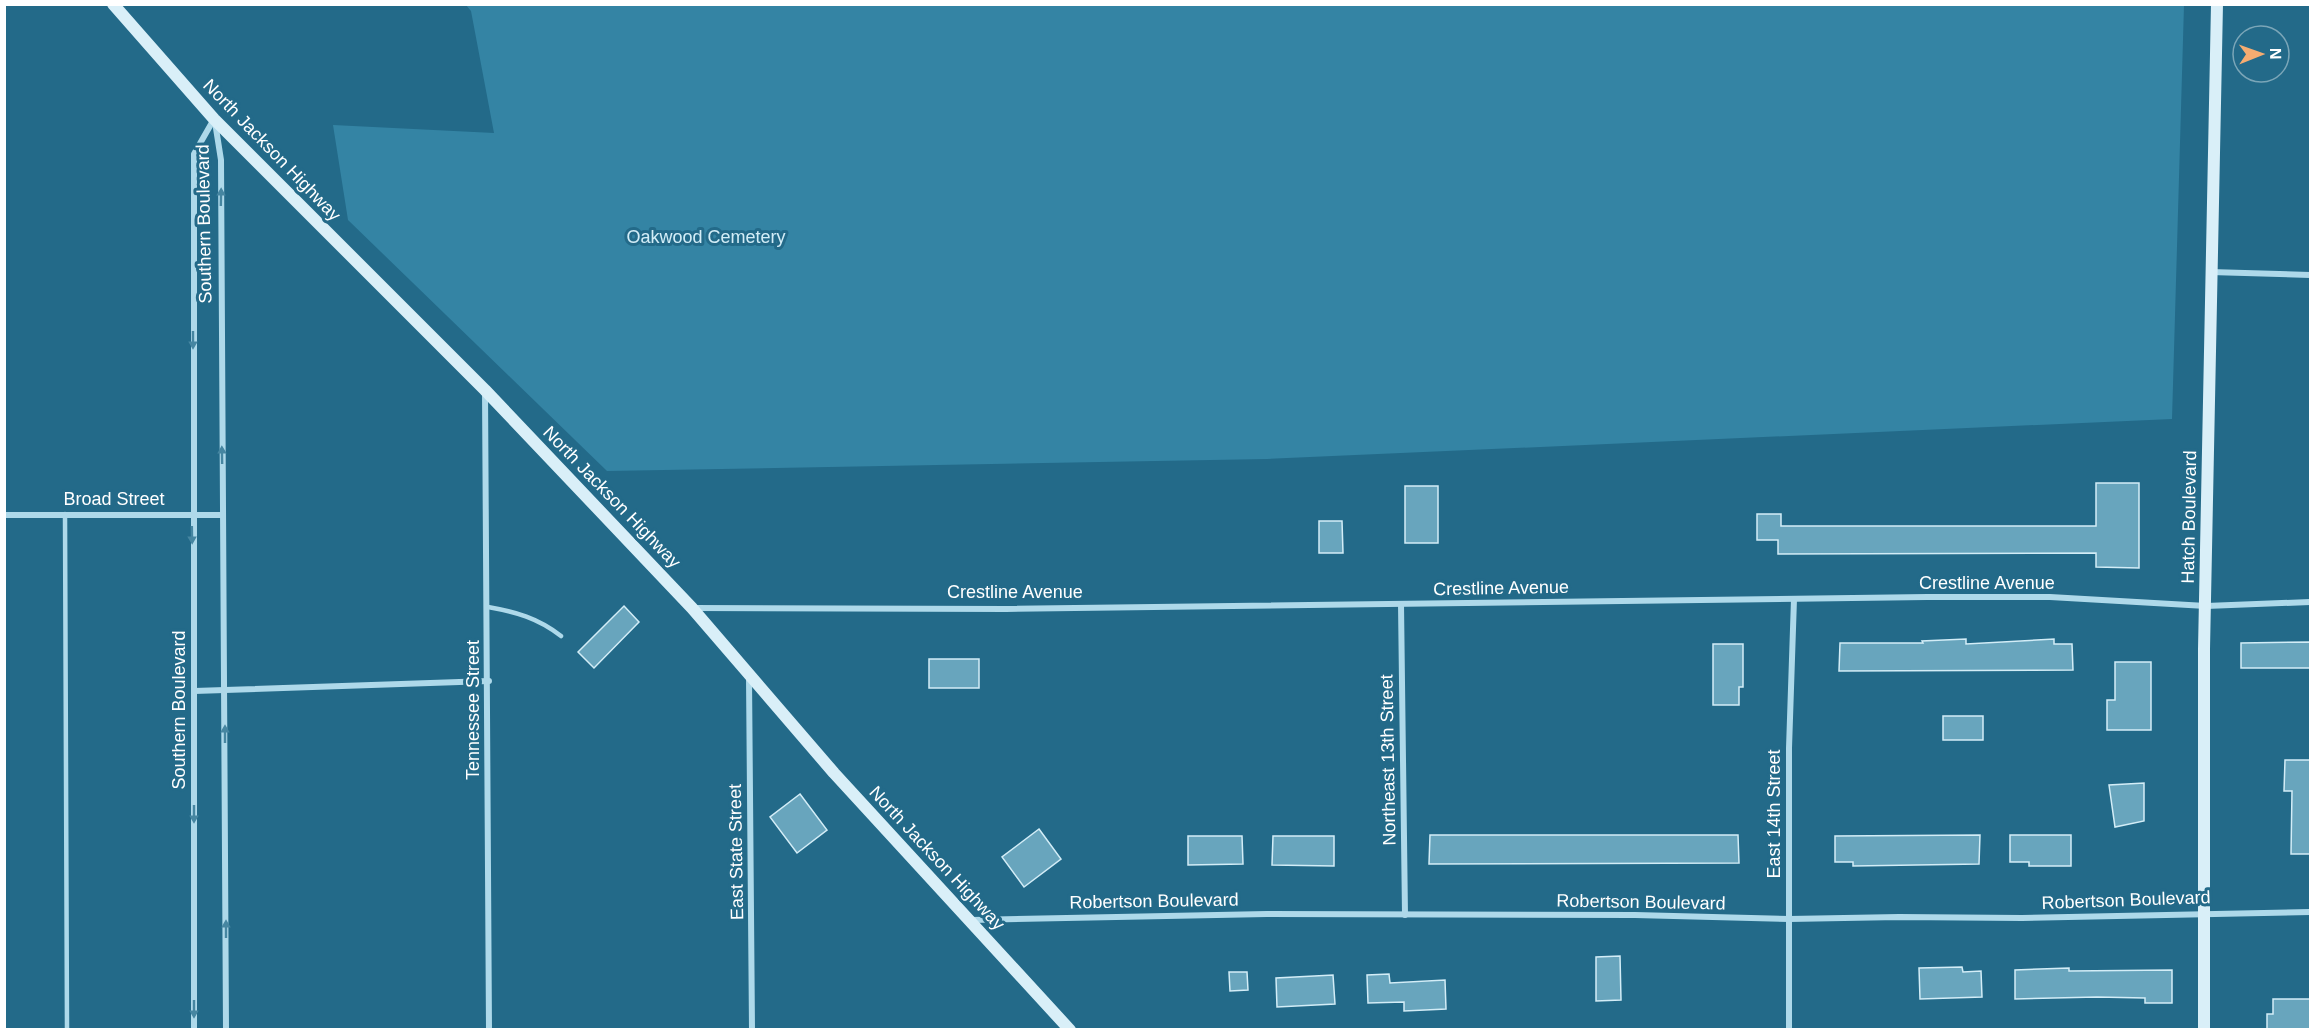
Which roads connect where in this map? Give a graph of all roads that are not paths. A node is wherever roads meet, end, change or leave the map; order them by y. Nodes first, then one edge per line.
1 (112, 4) edge
2 (2217, 4) edge
3 (214, 119) junction
4 (2210, 272) junction
5 (2310, 274) edge
6 (485, 390) junction
7 (65, 513) junction
8 (4, 515) edge
9 (192, 515) junction
10 (223, 515) junction
11 (1794, 599) junction
12 (2310, 602) edge
13 (1401, 604) junction
14 (2206, 606) junction
15 (488, 607) junction
16 (692, 608) junction
17 (561, 636) dead end
18 (749, 673) junction
19 (489, 681) junction
20 (225, 690) junction
21 (194, 691) junction
22 (2205, 912) junction
23 (2310, 912) edge
24 (1405, 915) junction
25 (1789, 919) junction
26 (970, 920) junction
27 (67, 1029) edge
28 (194, 1029) edge
29 (226, 1029) edge
30 (489, 1029) edge
31 (752, 1029) edge
32 (1070, 1029) edge
33 (1789, 1029) edge
34 (2204, 1029) edge

1 - 3 main road, North Jackson Highway
2 - 4 main road, Hatch Boulevard
3 - 6 main road, North Jackson Highway
3 -> 9 street, Southern Boulevard
10 -> 3 street, Southern Boulevard
4 - 5 street
4 - 14 main road, Hatch Boulevard
6 - 15 street, Tennessee Street
6 - 16 main road, North Jackson Highway
7 - 8 street, Broad Street
7 - 9 street, Broad Street
7 - 27 lane
9 - 10 street, Broad Street
9 -> 21 street, Southern Boulevard
10 - 20 street, Southern Boulevard
11 - 13 street, Crestline Avenue
11 - 14 street, Crestline Avenue
11 - 25 street, East 14th Street
12 - 14 street, Crestline Avenue
13 - 16 street, Crestline Avenue
13 - 24 street, Northeast 13th Street
14 - 22 main road, Hatch Boulevard
15 - 17 lane
15 - 19 street, Tennessee Street
16 - 18 main road, North Jackson Highway
18 - 26 main road, North Jackson Highway
18 - 31 street, East State Street
19 - 20 street
19 - 30 street, Tennessee Street
20 - 21 street
29 -> 20 street, Southern Boulevard
21 -> 28 street, Southern Boulevard
22 - 23 street, Robertson Boulevard
22 - 25 street, Robertson Boulevard
22 - 34 main road, Hatch Boulevard
24 - 25 street, Robertson Boulevard
24 - 26 street, Robertson Boulevard
25 - 33 street, East 14th Street
26 - 32 main road, North Jackson Highway

